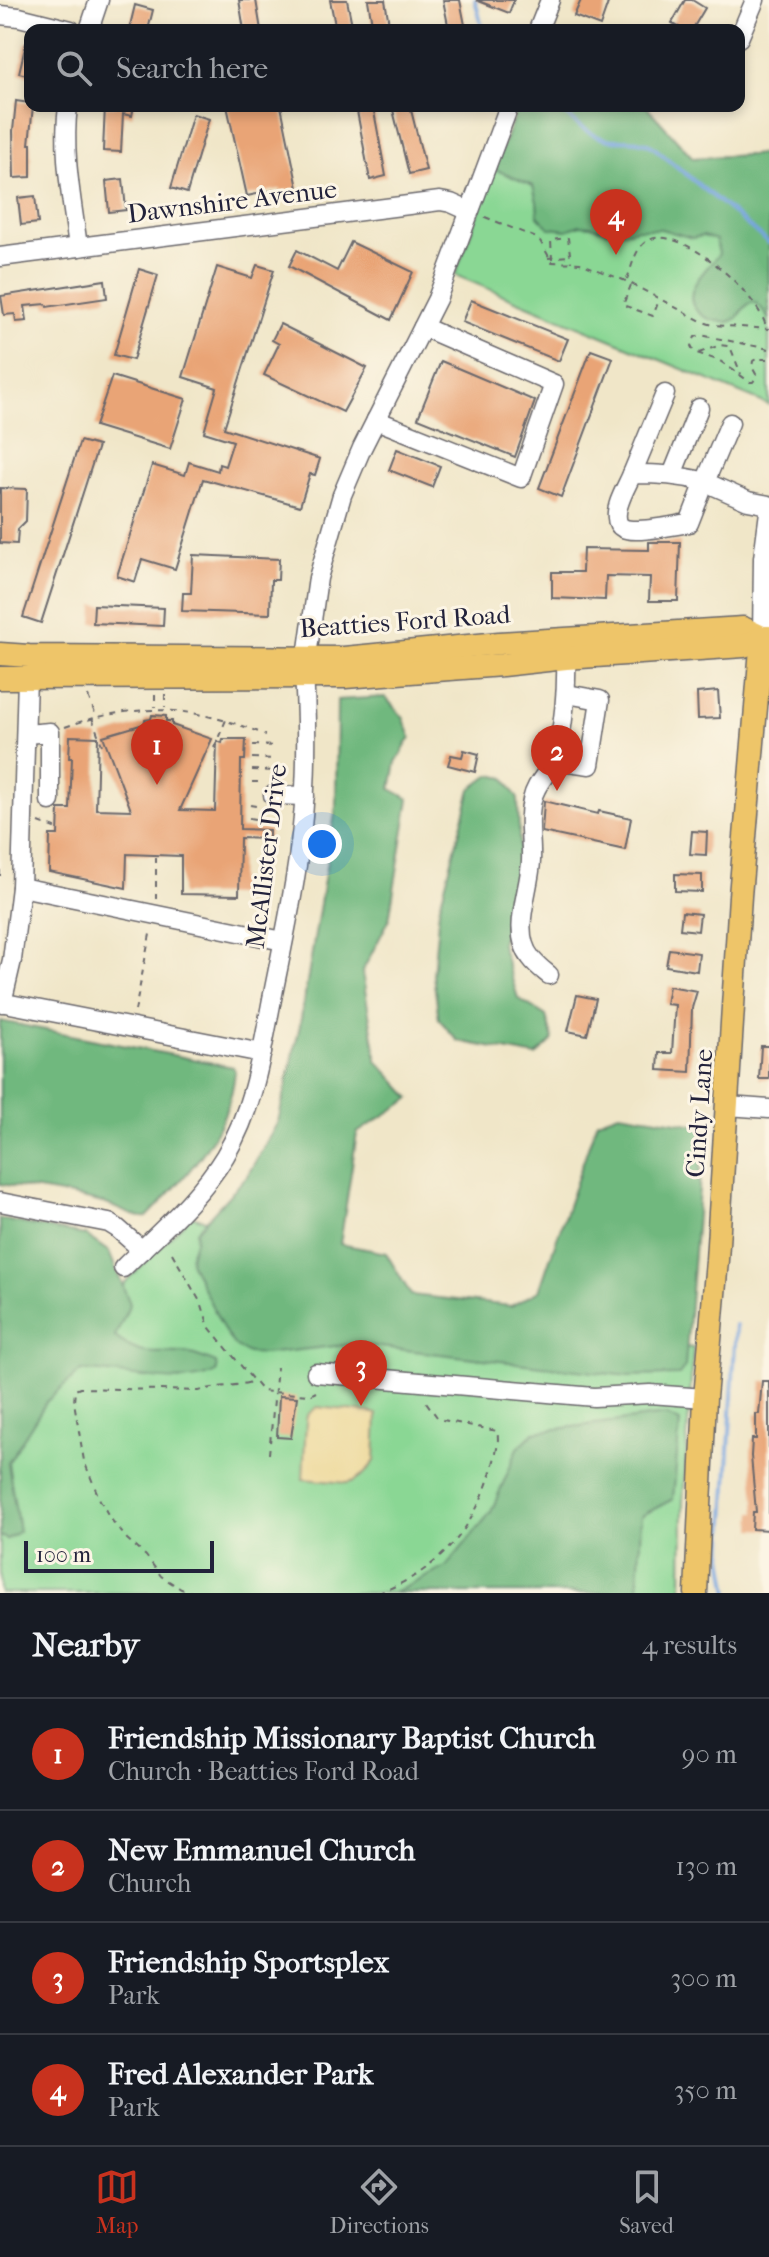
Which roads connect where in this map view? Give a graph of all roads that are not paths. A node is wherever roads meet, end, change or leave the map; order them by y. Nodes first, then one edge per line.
1 (99, 0) edge
2 (550, 0) edge
3 (755, 0) edge
4 (0, 15) edge
5 (47, 24) edge
6 (91, 24) edge
7 (540, 24) edge
8 (745, 24) edge
9 (68, 112) edge
10 (507, 112) edge
11 (474, 212) junction
12 (78, 247) junction
13 (0, 257) edge
14 (423, 327) junction
15 (665, 394) dead end
16 (699, 408) dead end
17 (376, 420) junction
18 (730, 423) dead end
19 (632, 474) junction
20 (672, 475) junction
21 (705, 482) junction
22 (769, 505) edge
23 (769, 512) edge
24 (766, 637) edge
25 (0, 654) edge
26 (566, 658) junction
27 (304, 666) junction
28 (27, 677) junction
29 (0, 678) edge
30 (567, 694) junction
31 (762, 717) edge
32 (26, 734) junction
33 (555, 760) junction
34 (269, 795) road end
35 (305, 796) junction
36 (50, 801) dead end
37 (21, 887) junction
38 (283, 941) junction
39 (549, 975) dead end
40 (1, 1002) edge
41 (262, 1053) junction
42 (728, 1106) junction
43 (769, 1109) edge
44 (0, 1202) edge
45 (142, 1250) junction
46 (123, 1268) dead end
47 (316, 1382) road end
48 (705, 1398) junction
49 (696, 1593) edge

1 - 6 street
2 - 7 street
3 - 8 street
4 - 5 street
9 - 12 street
10 - 11 street, McAllister Drive
11 - 12 street, Dawnshire Avenue
11 - 14 street, McAllister Drive
12 - 13 street, Dawnshire Avenue
14 - 17 street, McAllister Drive
14 - 17 street
15 - 19 street
16 - 20 street
17 - 27 street, McAllister Drive
18 - 21 street
19 - 20 street
19 - 21 street
20 - 21 street
21 - 22 street
23 - 24 street
24 - 26 main road, Beatties Ford Road
24 - 27 main road, Beatties Ford Road
24 - 31 main road, Cindy Lane
25 - 27 main road, Beatties Ford Road
26 - 27 main road, Beatties Ford Road
26 - 30 street
27 - 28 main road, Beatties Ford Road
27 - 35 street, McAllister Drive
28 - 29 main road, Beatties Ford Road
28 - 32 street
30 - 33 street
30 - 33 street
31 - 42 main road, Cindy Lane
32 - 36 street
32 - 37 street
33 - 39 street
34 - 35 street
35 - 38 street, McAllister Drive
37 - 38 street
37 - 40 street
38 - 41 street, McAllister Drive
40 - 41 street
41 - 45 street, McAllister Drive
42 - 43 street
42 - 48 main road, Cindy Lane
44 - 45 street
45 - 46 street, McAllister Drive
47 - 48 street
48 - 49 main road, Cindy Lane

